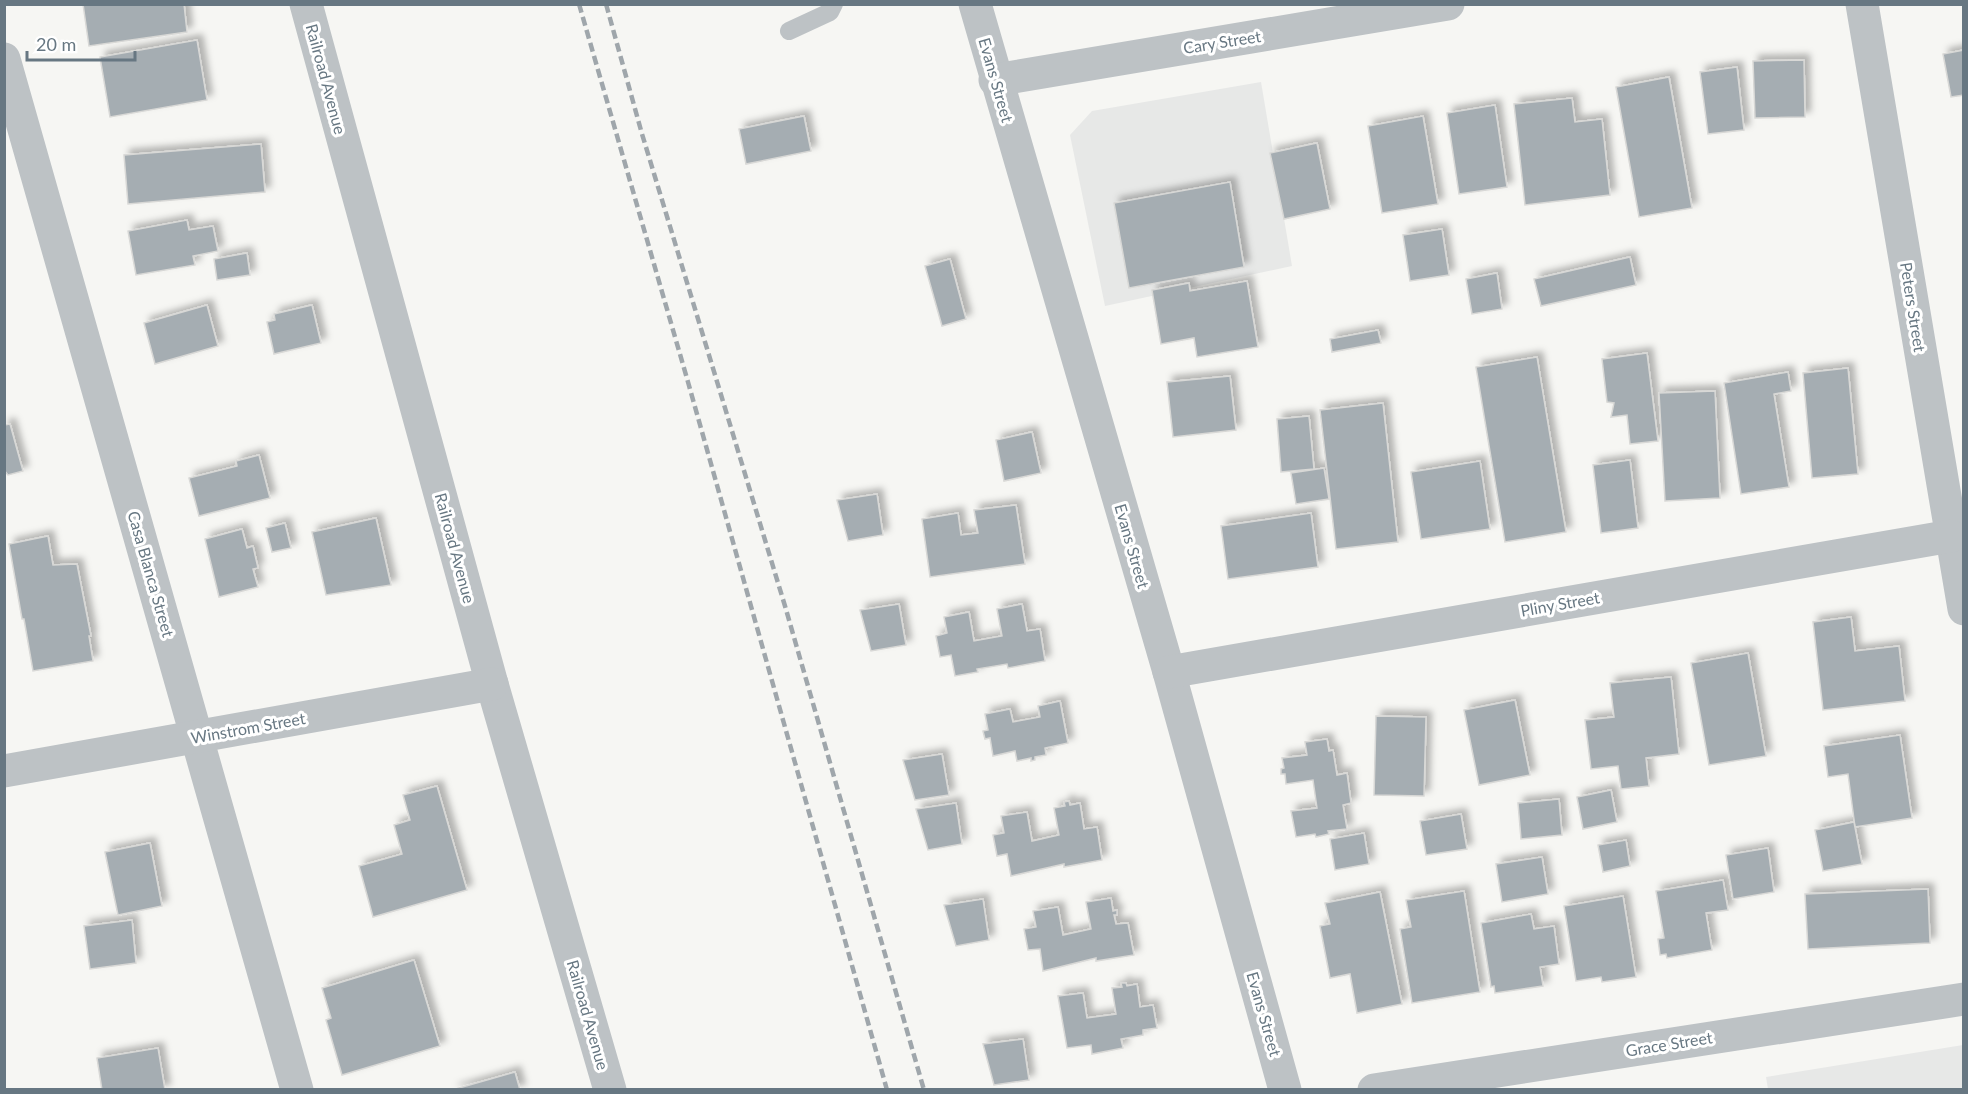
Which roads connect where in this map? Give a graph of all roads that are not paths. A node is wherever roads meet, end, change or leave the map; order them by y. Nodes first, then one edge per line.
1 (306, 4) edge
2 (834, 4) edge
3 (975, 4) edge
4 (1448, 4) edge
5 (1862, 4) edge
6 (789, 31) dead end
7 (4, 58) edge
8 (995, 80) junction
9 (1951, 537) junction
10 (1964, 609) edge
11 (1168, 672) junction
12 (492, 684) junction
13 (198, 737) junction
14 (4, 771) edge
15 (1964, 999) edge
16 (297, 1089) edge
17 (610, 1089) edge
18 (1285, 1089) edge
19 (1374, 1089) edge

1 - 12 street, Railroad Avenue
2 - 6 lane
3 - 8 street, Evans Street
4 - 8 street, Cary Street
5 - 9 street, Peters Street
7 - 13 street, Casa Blanca Street
8 - 11 street, Evans Street
9 - 10 street, Peters Street
9 - 11 street, Pliny Street
11 - 18 street, Evans Street
12 - 13 street, Winstrom Street
12 - 17 street, Railroad Avenue
13 - 14 street, Winstrom Street
13 - 16 street, Casa Blanca Street
15 - 19 street, Grace Street

